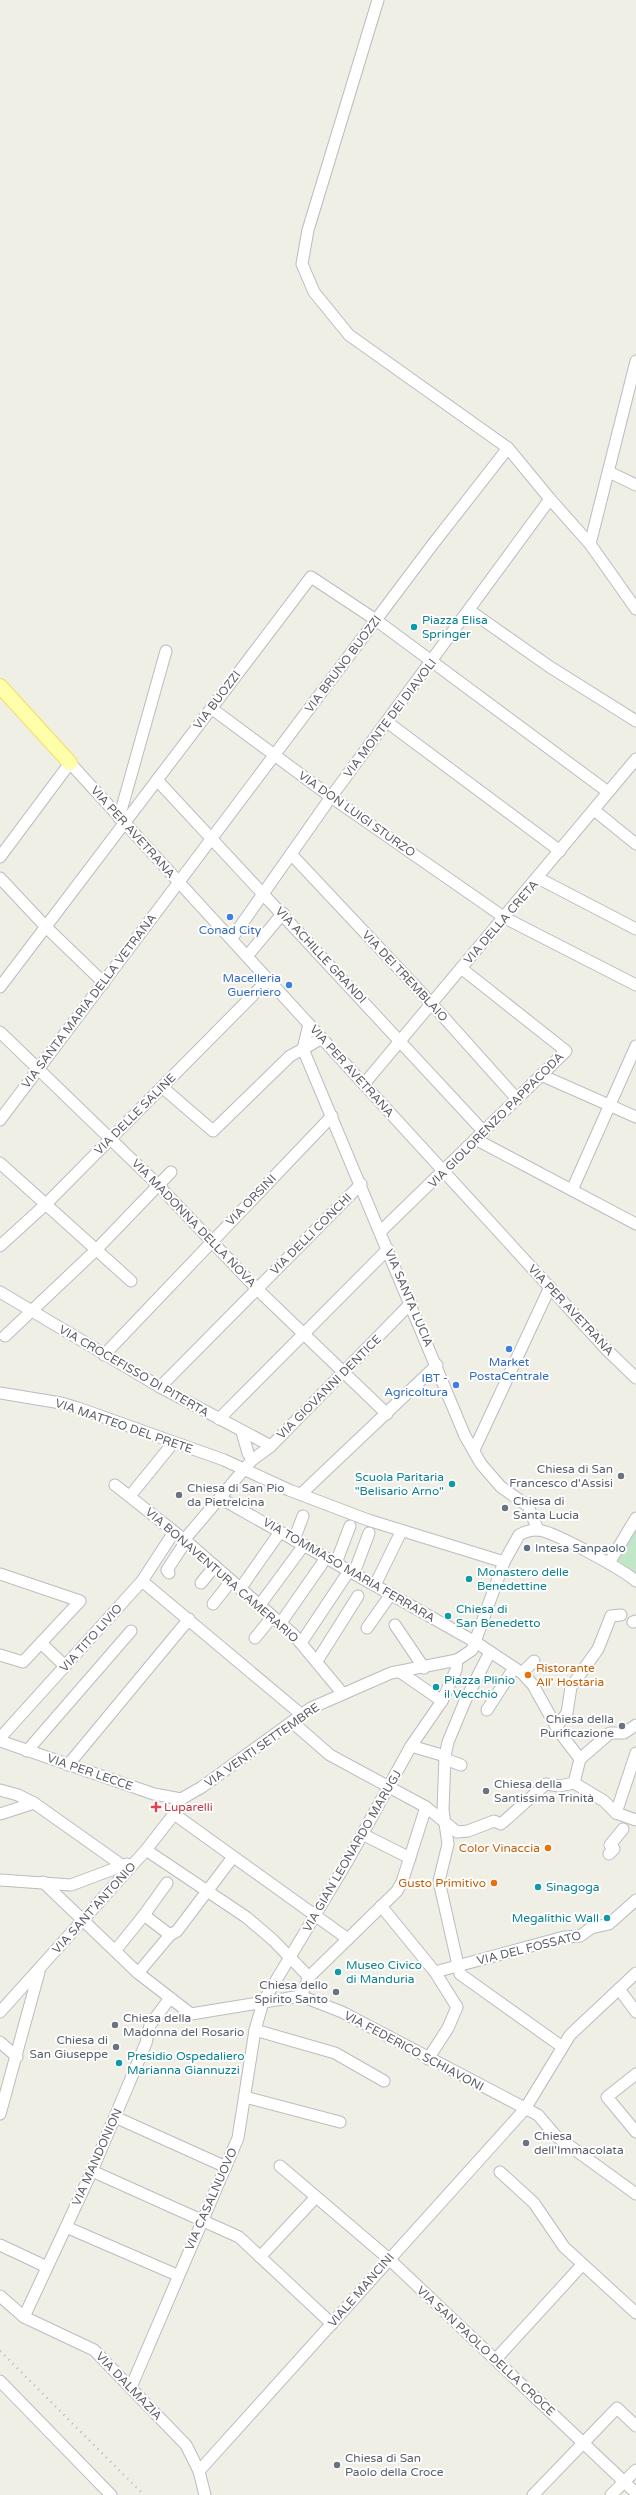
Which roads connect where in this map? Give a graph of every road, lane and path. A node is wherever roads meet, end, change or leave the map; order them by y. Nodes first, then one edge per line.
1 (378, 0) edge
2 (636, 361) edge
3 (633, 383) edge
4 (508, 448) junction
5 (609, 472) junction
6 (636, 485) edge
7 (550, 499) junction
8 (590, 544) junction
9 (636, 609) edge
10 (469, 610) junction
11 (376, 620) junction
12 (166, 651) dead end
13 (432, 662) junction
14 (0, 686) edge
15 (211, 708) junction
16 (636, 721) edge
17 (387, 722) junction
18 (275, 756) junction
19 (636, 759) edge
20 (70, 763) junction
21 (157, 780) junction
22 (608, 792) junction
23 (331, 797) junction
24 (594, 810) junction
25 (122, 820) junction
26 (212, 839) junction
27 (636, 844) edge
28 (560, 851) junction
29 (291, 854) junction
30 (0, 857) edge
31 (0, 878) edge
32 (538, 878) junction
33 (179, 883) junction
34 (262, 893) junction
35 (282, 913) junction
36 (504, 918) junction
37 (46, 927) junction
38 (636, 929) edge
39 (232, 938) junction
40 (248, 955) junction
41 (461, 968) junction
42 (268, 980) junction
43 (104, 983) junction
44 (636, 985) edge
45 (0, 987) edge
46 (431, 1003) junction
47 (309, 1024) junction
48 (0, 1032) edge
49 (322, 1038) junction
50 (400, 1041) junction
51 (636, 1046) edge
52 (303, 1049) junction
53 (37, 1070) junction
54 (541, 1075) junction
55 (364, 1084) junction
56 (162, 1087) junction
57 (517, 1099) junction
58 (610, 1104) junction
59 (332, 1116) junction
60 (636, 1118) edge
61 (0, 1120) edge
62 (480, 1136) junction
63 (110, 1138) junction
64 (0, 1163) edge
65 (171, 1172) dead end
66 (444, 1172) junction
67 (361, 1184) junction
68 (158, 1185) junction
69 (572, 1190) junction
70 (46, 1204) junction
71 (636, 1224) edge
72 (381, 1231) junction
73 (211, 1243) junction
74 (0, 1246) edge
75 (388, 1249) junction
76 (96, 1250) junction
77 (131, 1281) dead end
78 (550, 1287) junction
79 (257, 1289) junction
80 (0, 1292) edge
81 (411, 1303) junction
82 (31, 1312) junction
83 (303, 1333) junction
84 (5, 1336) dead end
85 (104, 1355) junction
86 (437, 1365) junction
87 (343, 1373) junction
88 (636, 1378) edge
89 (160, 1387) junction
90 (0, 1393) edge
91 (387, 1414) junction
92 (219, 1419) junction
93 (242, 1432) junction
94 (173, 1443) junction
95 (271, 1446) junction
96 (474, 1450) junction
97 (224, 1460) junction
98 (252, 1460) junction
99 (245, 1469) junction
100 (115, 1485) dead end
101 (301, 1494) junction
102 (130, 1496) junction
103 (220, 1498) junction
104 (303, 1516) dead end
105 (636, 1518) edge
106 (350, 1526) dead end
107 (538, 1530) junction
108 (174, 1532) junction
109 (401, 1532) junction
110 (279, 1533) junction
111 (369, 1533) dead end
112 (185, 1540) junction
113 (299, 1543) junction
114 (331, 1561) junction
115 (504, 1562) junction
116 (609, 1563) junction
117 (215, 1566) junction
118 (351, 1572) junction
119 (169, 1573) dead end
120 (0, 1574) edge
121 (142, 1581) junction
122 (231, 1581) junction
123 (636, 1581) edge
124 (201, 1583) dead end
125 (375, 1585) junction
126 (240, 1589) junction
127 (391, 1594) junction
128 (358, 1596) dead end
129 (213, 1604) dead end
130 (259, 1606) junction
131 (616, 1616) dead end
132 (189, 1619) junction
133 (276, 1620) junction
134 (396, 1625) dead end
135 (367, 1628) dead end
136 (131, 1631) dead end
137 (255, 1638) dead end
138 (41, 1643) junction
139 (301, 1643) junction
140 (477, 1643) junction
141 (490, 1652) junction
142 (0, 1655) edge
143 (457, 1660) junction
144 (317, 1661) junction
145 (534, 1661) dead end
146 (65, 1666) junction
147 (424, 1668) junction
148 (518, 1670) junction
149 (400, 1672) junction
150 (343, 1694) junction
151 (442, 1701) junction
152 (487, 1710) dead end
153 (302, 1715) junction
154 (292, 1722) junction
155 (636, 1725) edge
156 (557, 1726) junction
157 (0, 1740) edge
158 (411, 1746) junction
159 (27, 1751) junction
160 (636, 1754) edge
161 (445, 1758) junction
162 (580, 1759) junction
163 (68, 1765) junction
164 (461, 1765) dead end
165 (574, 1783) junction
166 (389, 1786) junction
167 (0, 1790) edge
168 (181, 1799) junction
169 (34, 1803) junction
170 (426, 1807) junction
171 (616, 1813) junction
172 (0, 1814) edge
173 (174, 1814) junction
174 (636, 1820) edge
175 (445, 1825) junction
176 (623, 1829) dead end
177 (362, 1834) junction
178 (146, 1850) junction
179 (609, 1854) dead end
180 (234, 1857) junction
181 (410, 1858) junction
182 (139, 1859) junction
183 (123, 1866) junction
184 (0, 1880) edge
185 (43, 1882) junction
186 (167, 1883) dead end
187 (207, 1890) junction
188 (636, 1900) edge
189 (381, 1906) junction
190 (144, 1915) junction
191 (316, 1915) junction
192 (82, 1921) junction
193 (170, 1935) junction
194 (348, 1939) junction
195 (115, 1951) junction
196 (289, 1959) junction
197 (457, 1966) junction
198 (40, 1969) junction
199 (435, 1972) junction
200 (138, 1973) junction
201 (636, 1973) edge
202 (309, 1977) junction
203 (619, 1989) junction
204 (301, 1996) junction
205 (170, 1998) junction
206 (263, 2002) junction
207 (0, 2012) edge
208 (636, 2012) edge
209 (256, 2030) junction
210 (1, 2045) edge
211 (561, 2046) junction
212 (17, 2057) junction
213 (428, 2059) junction
214 (636, 2074) edge
215 (384, 2081) dead end
216 (245, 2097) junction
217 (524, 2109) junction
218 (0, 2114) edge
219 (116, 2117) junction
220 (340, 2122) dead end
221 (636, 2132) edge
222 (280, 2166) dead end
223 (226, 2167) junction
224 (92, 2171) junction
225 (500, 2172) dead end
226 (636, 2194) edge
227 (316, 2197) junction
228 (201, 2221) junction
229 (66, 2227) junction
230 (0, 2245) edge
231 (260, 2257) junction
232 (388, 2259) junction
233 (582, 2265) junction
234 (47, 2267) junction
235 (177, 2275) junction
236 (0, 2296) edge
237 (636, 2313) edge
238 (24, 2317) junction
239 (332, 2324) junction
240 (496, 2359) junction
241 (0, 2381) edge
242 (131, 2387) junction
243 (636, 2426) edge
244 (584, 2444) junction
245 (636, 2470) edge
246 (199, 2471) junction
247 (624, 2482) junction
248 (636, 2493) edge
249 (111, 2495) edge
250 (205, 2495) edge
251 (533, 2495) edge
252 (611, 2495) edge

1 - 4 street
2 - 3 street
3 - 5 street
4 - 7 street
4 - 11 street, VIA BRUNO BUOZZI
5 - 6 street
5 - 8 street
7 - 8 street
7 - 10 street, VIA MONTE DEI DIAVOLI
8 - 9 street
10 - 13 street, VIA MONTE DEI DIAVOLI
10 - 16 street
11 - 13 street
11 - 15 street, VIA BUOZZI
11 - 18 street, VIA BRUNO BUOZZI
12 - 25 street
13 - 17 street, VIA MONTE DEI DIAVOLI
13 - 22 street
14 - 20 main road
15 - 18 street, VIA DON LUIGI STURZO
15 - 21 street, VIA BUOZZI
17 - 23 street, VIA MONTE DEI DIAVOLI
17 - 28 street
18 - 23 street, VIA DON LUIGI STURZO
18 - 26 street, VIA BRUNO BUOZZI
19 - 22 street, VIA DELLA CRETA
20 - 25 street, VIA PER AVETRANA
20 - 30 street
21 - 25 street, VIA BUOZZI
21 - 26 street, VIA ACHILLE GRANDI
22 - 24 street, VIA DELLA CRETA
23 - 29 street, VIA MONTE DEI DIAVOLI
23 - 36 street, VIA DON LUIGI STURZO
24 - 27 street
24 - 28 street, VIA DELLA CRETA
25 - 33 street, VIA PER AVETRANA
25 - 37 street, VIA BUOZZI
26 - 33 street, VIA BRUNO BUOZZI
26 - 34 street, VIA ACHILLE GRANDI
28 - 32 street, VIA DELLA CRETA
29 - 34 street, VIA MONTE DEI DIAVOLI
29 - 46 street, VIA DEI TREMBLAIO
31 - 37 street
32 - 36 street, VIA DELLA CRETA
32 - 38 street
33 - 39 street, VIA PER AVETRANA
33 - 43 street, VIA SANTA MARIA DELLA VETRANA
34 - 35 street, VIA ACHILLE GRANDI
34 - 39 street, VIA MONTE DEI DIAVOLI
35 - 40 street
35 - 50 street, VIA ACHILLE GRANDI
36 - 41 street, VIA DELLA CRETA
36 - 44 street, VIA DON LUIGI STURZO
37 - 43 street
37 - 45 street, VIA BUOZZI
39 - 40 street, VIA PER AVETRANA
40 - 42 street, VIA PER AVETRANA
41 - 46 street, VIA DELLA CRETA
41 - 54 street, VIA GIOLORENZO PAPPACODA
42 - 47 street, VIA PER AVETRANA
42 - 56 street, VIA DELLE SALINE
43 - 53 street, VIA SANTA MARIA DELLA VETRANA
46 - 50 street, VIA DELLA CRETA
46 - 57 street, VIA DEI TREMBLAIO
47 - 49 street, VIA PER AVETRANA
47 - 52 street
48 - 53 street, VIA MADONNA DELLA NOVA
49 - 52 street
49 - 55 street, VIA PER AVETRANA
50 - 55 street, VIA DELLA CRETA
50 - 62 street, VIA ACHILLE GRANDI
51 - 58 street
52 - 56 street
52 - 59 street, VIA SANTA LUCIA
53 - 61 street, VIA SANTA MARIA DELLA VETRANA
53 - 63 street, VIA MADONNA DELLA NOVA
54 - 57 street, VIA GIOLORENZO PAPPACODA
54 - 58 street
55 - 66 street, VIA PER AVETRANA
56 - 63 street, VIA DELLE SALINE
57 - 62 street, VIA GIOLORENZO PAPPACODA
58 - 60 street
58 - 69 street
59 - 67 street, VIA SANTA LUCIA
59 - 73 street, VIA ORSINI
62 - 66 street, VIA GIOLORENZO PAPPACODA
62 - 69 street, VIA ACHILLE GRANDI
63 - 68 street, VIA MADONNA DELLA NOVA
63 - 70 street, VIA DELLE SALINE
64 - 70 street
65 - 68 street
66 - 72 street, VIA GIOLORENZO PAPPACODA
66 - 78 street, VIA PER AVETRANA
67 - 72 street, VIA SANTA LUCIA
67 - 79 street, VIA DELLI CONCHI
68 - 73 street, VIA MADONNA DELLA NOVA
68 - 76 street
69 - 71 street, VIA ACHILLE GRANDI
70 - 74 street, VIA DELLE SALINE
70 - 76 street
72 - 75 street, VIA SANTA LUCIA
73 - 79 street, VIA MADONNA DELLA NOVA
73 - 85 street, VIA ORSINI
75 - 81 street, VIA SANTA LUCIA
75 - 83 street
76 - 77 street
76 - 82 street
78 - 88 street, VIA PER AVETRANA
78 - 96 street
79 - 83 street, VIA MADONNA DELLA NOVA
79 - 89 street, VIA DELLI CONCHI
80 - 82 street, VIA CROCEFISSO DI PITERTA
81 - 86 street, VIA SANTA LUCIA
81 - 87 street, VIA GIOVANNI DENTICE
82 - 84 street
82 - 85 street, VIA CROCEFISSO DI PITERTA
83 - 87 street, VIA MADONNA DELLA NOVA
83 - 92 street
85 - 89 street, VIA CROCEFISSO DI PITERTA
86 - 91 street
86 - 96 street, VIA SANTA LUCIA
87 - 91 street, VIA MADONNA DELLA NOVA
87 - 95 street, VIA GIOVANNI DENTICE
89 - 92 street, VIA CROCEFISSO DI PITERTA
90 - 94 street, VIA MATTEO DEL PRETE
91 - 101 street
92 - 93 street, VIA CROCEFISSO DI PITERTA
93 - 95 street, VIA CROCEFISSO DI PITERTA
93 - 98 street
94 - 97 street, VIA MATTEO DEL PRETE
94 - 102 street
95 - 98 street, VIA GIOVANNI DENTICE
96 - 107 street, VIA SANTA LUCIA
97 - 98 street, VIA MATTEO DEL PRETE
97 - 99 street, VIA MATTEO DEL PRETE
98 - 99 street, VIA GIOVANNI DENTICE
99 - 101 street, VIA MATTEO DEL PRETE
99 - 103 street, VIA GIOVANNI DENTICE
100 - 102 street, VIA BONAVENTURA CAMERARIO
101 - 109 street, VIA MATTEO DEL PRETE
102 - 108 street, VIA BONAVENTURA CAMERARIO
103 - 110 street, VIA TOMMASO MARIA FERRARA
103 - 112 street, VIA GIOVANNI DENTICE
104 - 113 street
105 - 116 street
106 - 114 street
107 - 115 street, VIA VENTI SETTEMBRE
107 - 116 street
108 - 112 street, VIA BONAVENTURA CAMERARIO
108 - 121 street, VIA TITO LIVIO
109 - 115 street, VIA MATTEO DEL PRETE
109 - 125 street
110 - 113 street, VIA TOMMASO MARIA FERRARA
110 - 126 street
111 - 118 street
112 - 117 street, VIA BONAVENTURA CAMERARIO
112 - 119 street, VIA GIOVANNI DENTICE
113 - 114 street, VIA TOMMASO MARIA FERRARA
113 - 130 street
114 - 118 street, VIA TOMMASO MARIA FERRARA
114 - 133 street
115 - 140 street, VIA VENTI SETTEMBRE
116 - 123 street
117 - 122 street, VIA BONAVENTURA CAMERARIO
117 - 124 street
118 - 125 street, VIA TOMMASO MARIA FERRARA
118 - 139 street
120 - 138 street
121 - 132 street
121 - 146 street, VIA TITO LIVIO
122 - 126 street, VIA BONAVENTURA CAMERARIO
122 - 129 street
125 - 127 street, VIA TOMMASO MARIA FERRARA
126 - 130 street, VIA BONAVENTURA CAMERARIO
127 - 135 street
127 - 140 street, VIA TOMMASO MARIA FERRARA
128 - 144 street
130 - 133 street, VIA BONAVENTURA CAMERARIO
131 - 156 street
132 - 153 street
132 - 163 street
133 - 137 street
133 - 139 street, VIA BONAVENTURA CAMERARIO
134 - 147 street
136 - 159 street
138 - 142 street
138 - 146 street
139 - 144 street, VIA BONAVENTURA CAMERARIO
140 - 141 street, VIA TOMMASO MARIA FERRARA
140 - 143 street, VIA VENTI SETTEMBRE
141 - 148 street, VIA TOMMASO MARIA FERRARA
141 - 161 street
143 - 147 street, VIA VENTI SETTEMBRE
143 - 151 street
144 - 150 street, VIA BONAVENTURA CAMERARIO
145 - 148 street
146 - 157 street, VIA TITO LIVIO
147 - 149 street, VIA VENTI SETTEMBRE
148 - 152 street
148 - 156 street, VIA TOMMASO MARIA FERRARA
149 - 150 street, VIA VENTI SETTEMBRE
149 - 151 street
150 - 153 street, VIA VENTI SETTEMBRE
151 - 158 street, VIA GIAN LEONARDO MARUGJ
153 - 154 street, VIA VENTI SETTEMBRE
154 - 166 street
154 - 168 street, VIA VENTI SETTEMBRE
155 - 162 street
156 - 162 street, VIA TOMMASO MARIA FERRARA
157 - 159 street, VIA PER LECCE
158 - 161 street
158 - 166 street, VIA GIAN LEONARDO MARUGJ
159 - 163 street, VIA PER LECCE
160 - 171 street
161 - 164 street
161 - 175 street
162 - 165 street
163 - 168 street, VIA PER LECCE
165 - 171 street
165 - 175 street
166 - 170 street
166 - 177 street, VIA GIAN LEONARDO MARUGJ
167 - 169 street
168 - 173 street, VIA SANT'ANTONIO
169 - 172 street
169 - 183 street
170 - 175 street
170 - 181 street
171 - 174 street
173 - 178 street, VIA SANT'ANTONIO
173 - 180 street
175 - 197 street
176 - 179 street
177 - 181 street
177 - 191 street, VIA GIAN LEONARDO MARUGJ
178 - 182 street, VIA SANT'ANTONIO
178 - 187 street
180 - 187 street
180 - 191 street
181 - 189 street
182 - 183 street
182 - 192 street, VIA SANT'ANTONIO
183 - 185 street
184 - 185 street
185 - 192 street
186 - 190 street
187 - 193 street
187 - 196 street
188 - 197 street, VIA DEL FOSSATO
189 - 194 street
189 - 199 street
190 - 193 street
190 - 195 street
191 - 194 street
191 - 196 street, VIA GIAN LEONARDO MARUGJ
192 - 195 street
192 - 198 street, VIA SANT'ANTONIO
193 - 200 street
194 - 202 street
195 - 200 street
196 - 202 street
196 - 206 street, VIA GIAN LEONARDO MARUGJ
197 - 199 street, VIA DEL FOSSATO
197 - 211 street
198 - 207 street, VIA SANT'ANTONIO
198 - 212 street
199 - 213 street
200 - 205 street
201 - 203 street, VIALE MANCINI
202 - 204 street
203 - 208 street
203 - 211 street, VIALE MANCINI
204 - 206 street
204 - 213 street, VIA FEDERICO SCHIAVONI
205 - 206 street
205 - 219 street, VIA MANDONION
206 - 209 street, VIA CASALNUOVO
209 - 215 street
209 - 216 street, VIA CASALNUOVO
210 - 212 street
211 - 217 street, VIALE MANCINI
212 - 218 street
213 - 217 street, VIA FEDERICO SCHIAVONI
214 - 221 street
216 - 220 street
216 - 223 street, VIA CASALNUOVO
217 - 226 street, VIA FEDERICO SCHIAVONI
217 - 232 street, VIALE MANCINI
219 - 223 street
219 - 224 street, VIA MANDONION
222 - 227 street, VIA SAN PAOLO DELLA CROCE
223 - 228 street, VIA CASALNUOVO
224 - 228 street
224 - 229 street, VIA MANDONION
225 - 233 street
227 - 231 street
227 - 232 street, VIA SAN PAOLO DELLA CROCE
228 - 231 street
228 - 235 street, VIA CASALNUOVO
229 - 234 street, VIA MANDONION
229 - 235 street
230 - 234 street
231 - 239 street
232 - 239 street, VIALE MANCINI
232 - 240 street, VIA SAN PAOLO DELLA CROCE
233 - 237 street
233 - 240 street
234 - 238 street, VIA MANDONION
235 - 242 street, VIA CASALNUOVO
236 - 238 street, VIA DALMAZIA
238 - 242 street, VIA DALMAZIA
239 - 246 street, VIALE MANCINI
240 - 244 street, VIA SAN PAOLO DELLA CROCE
241 - 249 street
242 - 246 street, VIA DALMAZIA
243 - 244 street
244 - 247 street, VIA SAN PAOLO DELLA CROCE
244 - 251 street
245 - 247 street
246 - 250 street, VIA DALMAZIA
247 - 248 street, VIA SAN PAOLO DELLA CROCE
247 - 252 street

